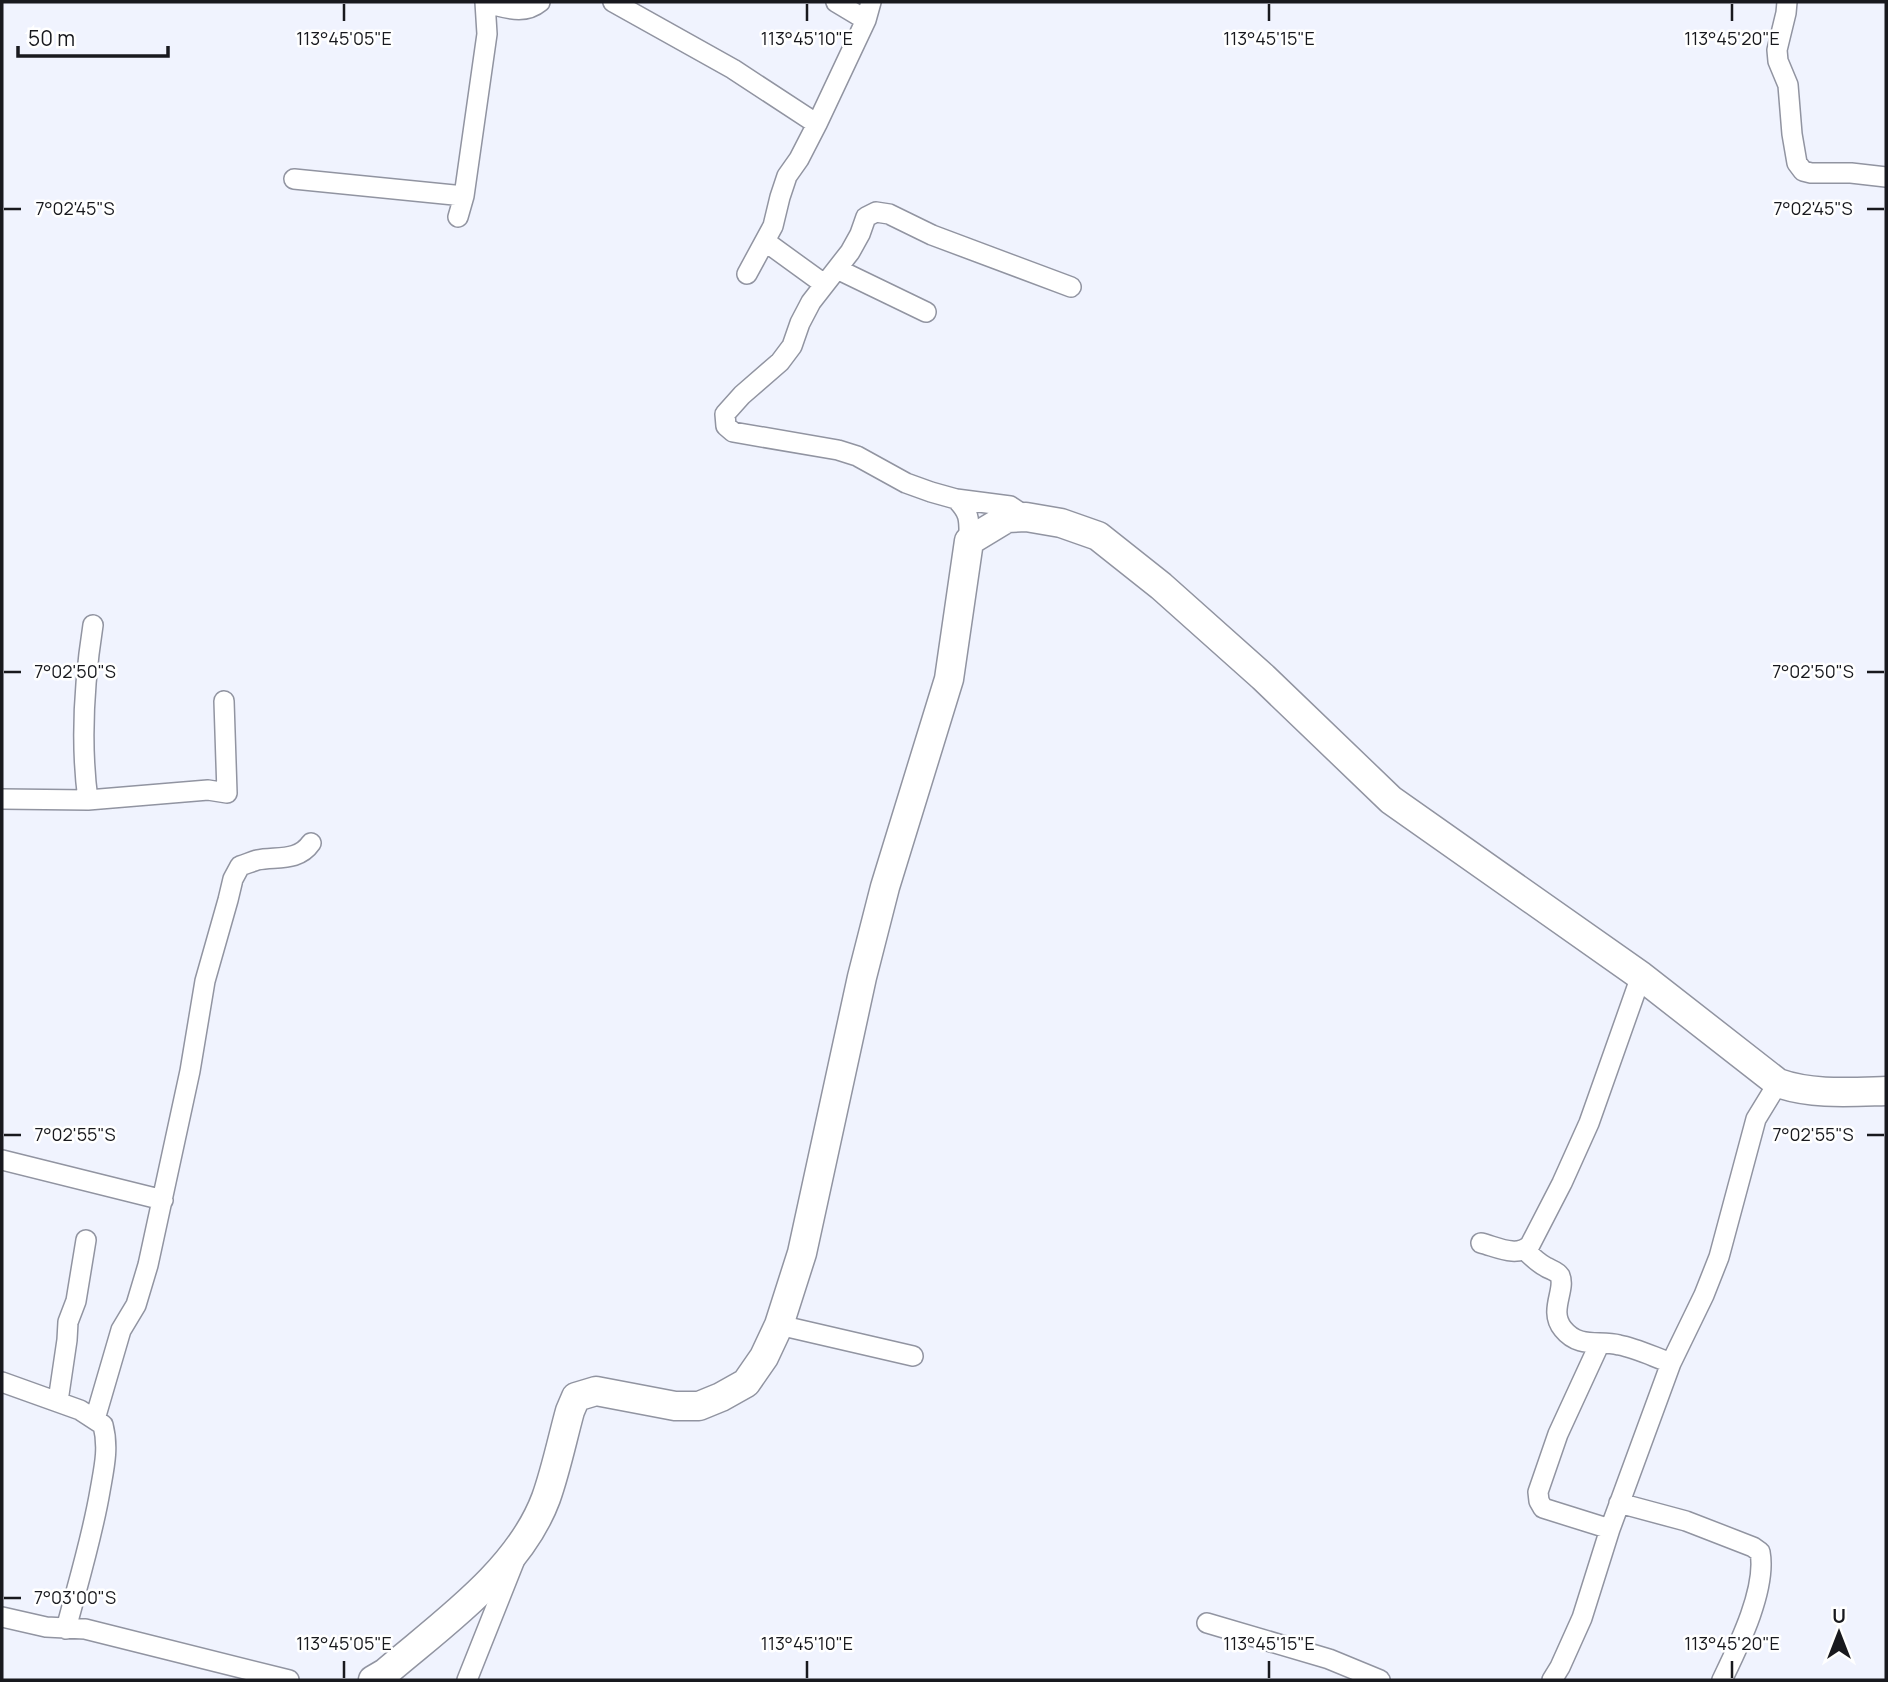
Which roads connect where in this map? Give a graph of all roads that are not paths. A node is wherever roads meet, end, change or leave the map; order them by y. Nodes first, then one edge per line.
1 (485, 2) edge
2 (540, 2) edge
3 (613, 2) edge
4 (836, 2) edge
5 (1787, 2) edge
6 (868, 11) edge
7 (817, 124) junction
8 (1886, 177) edge
9 (294, 179) dead end
10 (464, 196) junction
11 (458, 217) dead end
12 (767, 243) junction
13 (838, 269) junction
14 (747, 274) dead end
15 (818, 279) junction
16 (1071, 287) dead end
17 (926, 312) dead end
18 (956, 499) junction
19 (1026, 517) junction
20 (969, 541) junction
21 (93, 625) dead end
22 (224, 701) dead end
23 (2, 799) edge
24 (88, 800) junction
25 (311, 843) dead end
26 (1641, 976) junction
27 (1778, 1083) junction
28 (1886, 1091) edge
29 (2, 1160) edge
30 (163, 1200) junction
31 (86, 1240) dead end
32 (1481, 1243) dead end
33 (1525, 1250) junction
34 (779, 1325) junction
35 (1599, 1345) junction
36 (914, 1356) dead end
37 (1671, 1363) junction
38 (2, 1382) edge
39 (58, 1401) junction
40 (94, 1419) junction
41 (1619, 1503) junction
42 (1610, 1529) junction
43 (520, 1548) junction
44 (2, 1618) edge
45 (1207, 1623) dead end
46 (66, 1629) junction
47 (1557, 1676) edge
48 (289, 1680) edge
49 (373, 1680) edge
50 (467, 1680) edge
51 (1380, 1680) edge
52 (1722, 1680) edge

1 - 2 street
1 - 10 street
3 - 7 street
4 - 6 street
5 - 8 street
6 - 7 street
7 - 12 street
9 - 10 street
10 - 11 street
12 - 14 street
12 - 15 street
13 - 15 street
13 - 16 street
13 - 17 street
15 - 18 street
18 - 19 street
18 - 20 street
19 - 20 street
19 - 26 street
20 - 34 street
21 - 24 street
22 - 24 street
23 - 24 street
25 - 30 street
26 - 27 street
26 - 33 street
27 - 28 street
27 - 37 street
29 - 30 street
30 - 40 street
31 - 39 street
32 - 33 street
33 - 35 street
34 - 36 street
34 - 43 street
35 - 37 street
35 - 42 street
37 - 41 street
38 - 39 street
39 - 40 street
40 - 46 street
41 - 42 street
41 - 52 street
42 - 47 street
43 - 49 street
43 - 50 street
44 - 46 street
45 - 51 street
46 - 48 street

